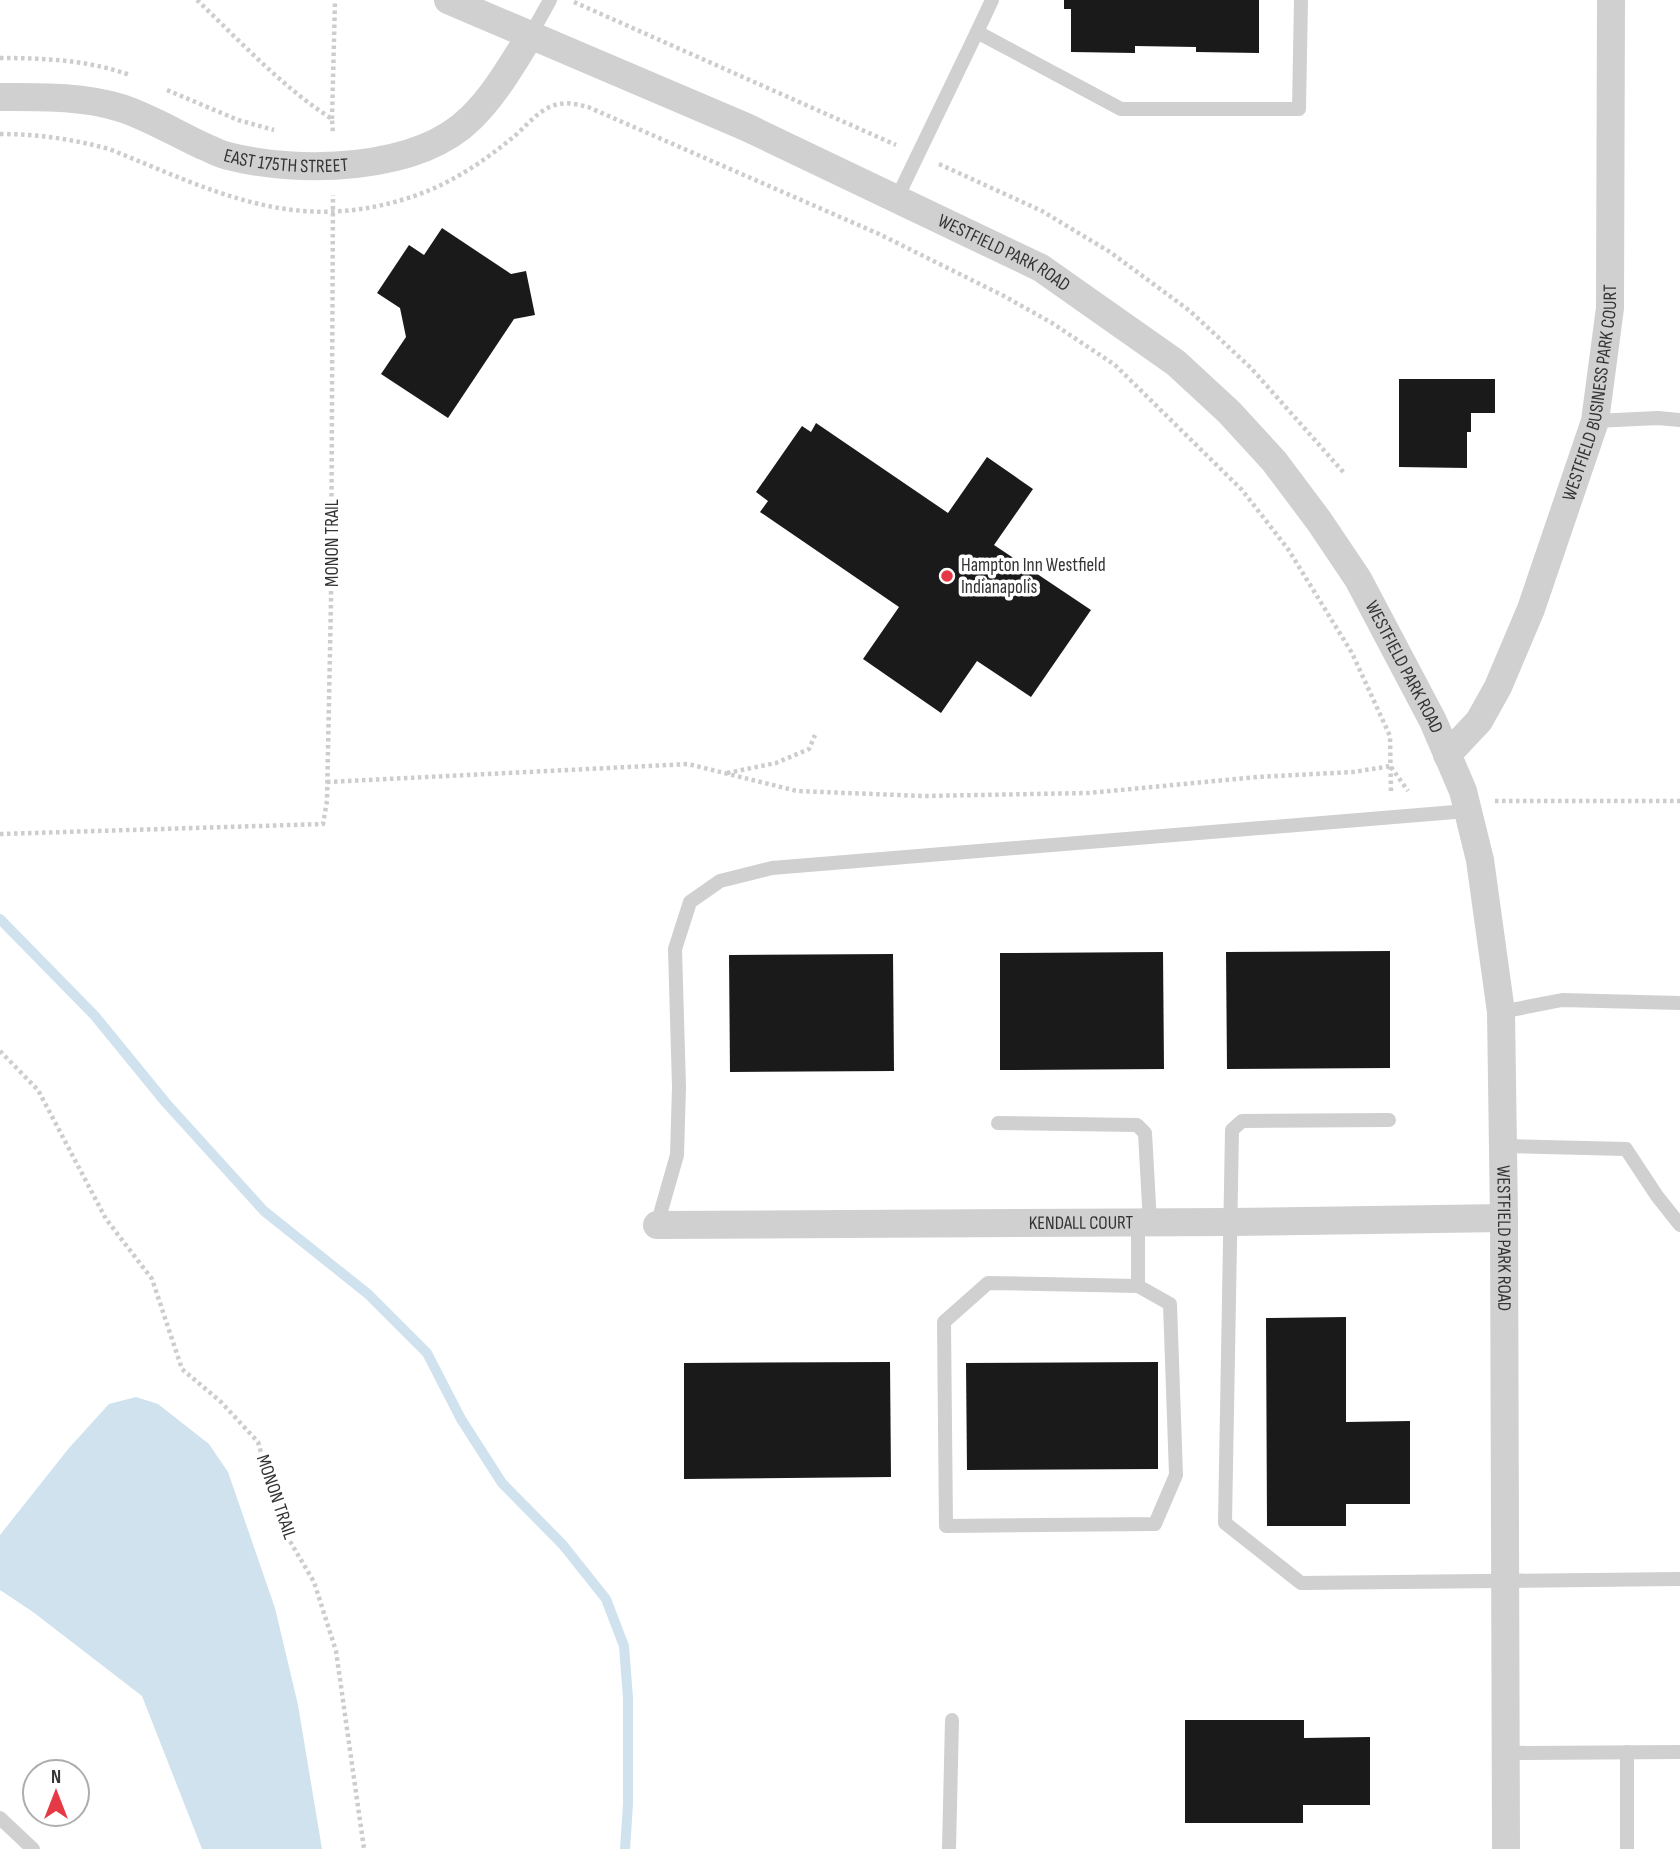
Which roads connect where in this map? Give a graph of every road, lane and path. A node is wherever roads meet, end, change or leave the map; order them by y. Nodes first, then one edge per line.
1 (198, 0) edge
2 (335, 0) edge
3 (448, 0) edge
4 (550, 0) edge
5 (992, 0) edge
6 (1301, 0) edge
7 (1611, 0) edge
8 (977, 32) junction
9 (530, 36) junction
10 (0, 97) edge
11 (332, 119) junction
12 (0, 134) edge
13 (334, 166) junction
14 (897, 198) junction
15 (333, 211) junction
16 (1680, 420) edge
17 (1595, 421) junction
18 (815, 735) dead end
19 (1447, 755) junction
20 (1391, 766) junction
21 (726, 773) junction
22 (327, 782) junction
23 (1409, 793) dead end
24 (1680, 801) edge
25 (1466, 806) junction
26 (0, 834) edge
27 (1680, 1003) edge
28 (1501, 1012) junction
29 (0, 1051) edge
30 (1389, 1120) dead end
31 (998, 1123) dead end
32 (1502, 1146) junction
33 (1504, 1218) junction
34 (1231, 1222) junction
35 (1144, 1223) junction
36 (657, 1225) joint
37 (1680, 1225) edge
38 (1138, 1286) junction
39 (1680, 1578) edge
40 (1506, 1581) junction
41 (952, 1720) dead end
42 (1627, 1752) junction
43 (1680, 1752) edge
44 (1504, 1753) junction
45 (0, 1818) edge
46 (33, 1849) edge
47 (364, 1849) edge
48 (949, 1849) edge
49 (1506, 1849) edge
50 (1627, 1849) edge

1 - 11 path
2 - 11 path, MONON TRAIL
3 - 9 street, WESTFIELD PARK ROAD
4 - 9 lane
5 - 8 lane
6 - 8 lane
7 - 17 street, WESTFIELD BUSINESS PARK COURT
8 - 14 lane
9 - 13 street, EAST 175TH STREET
9 - 14 street, WESTFIELD PARK ROAD
10 - 13 street, EAST 175TH STREET
11 - 13 path, MONON TRAIL
12 - 15 path
13 - 15 path, MONON TRAIL
14 - 19 street, WESTFIELD PARK ROAD
15 - 20 path
15 - 22 path, MONON TRAIL
16 - 17 lane
17 - 19 street, WESTFIELD BUSINESS PARK COURT
18 - 21 path
19 - 25 street, WESTFIELD PARK ROAD
20 - 21 path
20 - 23 path
21 - 22 path
22 - 26 path, MONON TRAIL
24 - 25 path
25 - 28 street, WESTFIELD PARK ROAD
25 - 36 lane
27 - 28 lane
28 - 32 street, WESTFIELD PARK ROAD
29 - 47 path, MONON TRAIL
30 - 34 lane
31 - 35 lane
32 - 33 street, WESTFIELD PARK ROAD
32 - 37 lane
33 - 34 street, KENDALL COURT
33 - 40 street, WESTFIELD PARK ROAD
34 - 35 street, KENDALL COURT
34 - 40 lane
35 - 36 street, KENDALL COURT
35 - 38 lane
38 - 38 lane
39 - 40 lane
40 - 44 street, WESTFIELD PARK ROAD
41 - 48 lane
42 - 43 lane
42 - 44 lane
42 - 50 lane
44 - 49 street, WESTFIELD PARK ROAD
45 - 46 lane

